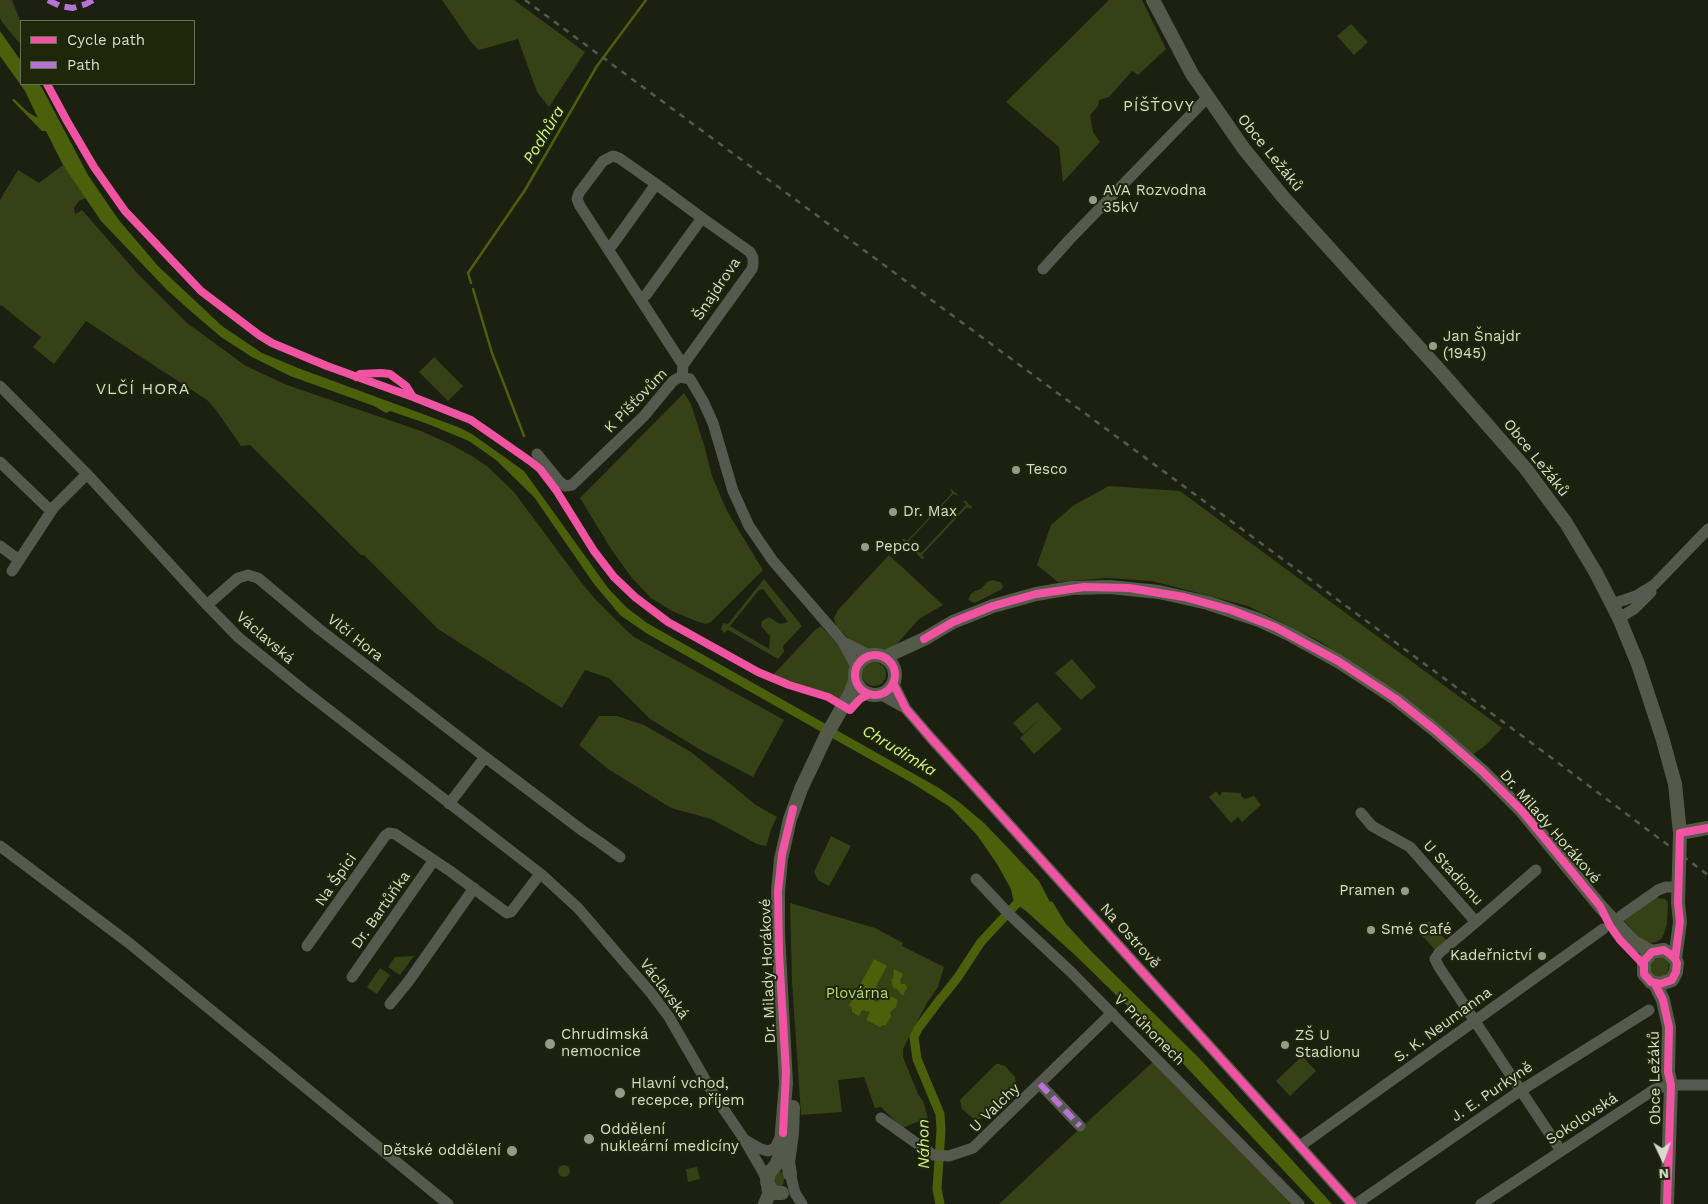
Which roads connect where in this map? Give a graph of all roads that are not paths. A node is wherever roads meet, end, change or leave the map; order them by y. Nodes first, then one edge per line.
1 (1153, 0) edge
2 (1211, 103) junction
3 (656, 184) junction
4 (702, 218) junction
5 (608, 249) junction
6 (1043, 269) dead end
7 (640, 300) junction
8 (683, 365) junction
9 (682, 377) junction
10 (2, 387) edge
11 (537, 454) dead end
12 (0, 462) edge
13 (87, 474) junction
14 (51, 511) junction
15 (1708, 529) edge
16 (0, 546) edge
17 (19, 560) junction
18 (12, 571) dead end
19 (1660, 579) junction
20 (1612, 604) junction
21 (207, 605) junction
22 (1619, 618) junction
23 (924, 638) junction
24 (843, 642) junction
25 (869, 655) junction
26 (885, 657) junction
27 (855, 674) junction
28 (894, 677) junction
29 (875, 694) junction
30 (906, 709) junction
31 (842, 714) junction
32 (485, 757) junction
33 (449, 804) junction
34 (1361, 813) dead end
35 (1708, 828) edge
36 (1680, 833) junction
37 (785, 839) junction
38 (0, 846) edge
39 (620, 857) dead end
40 (434, 860) junction
41 (1536, 870) dead end
42 (540, 874) junction
43 (976, 879) dead end
44 (1678, 887) junction
45 (474, 888) junction
46 (1678, 903) junction
47 (1600, 906) junction
48 (1621, 916) dead end
49 (1476, 922) junction
50 (1603, 929) dead end
51 (307, 946) dead end
52 (1656, 951) junction
53 (1675, 959) junction
54 (1643, 964) junction
55 (352, 977) dead end
56 (1672, 980) junction
57 (1655, 984) junction
58 (390, 1004) dead end
59 (1649, 1010) dead end
60 (1112, 1013) junction
61 (1474, 1021) junction
62 (1040, 1084) junction
63 (1671, 1085) junction
64 (1708, 1085) edge
65 (1520, 1091) junction
66 (881, 1118) dead end
67 (1080, 1126) dead end
68 (783, 1133) junction
69 (744, 1139) junction
70 (1300, 1146) junction
71 (1561, 1151) junction
72 (776, 1165) junction
73 (790, 1176) junction
74 (768, 1184) junction
75 (779, 1198) edge
76 (448, 1204) edge
77 (765, 1204) edge
78 (794, 1204) edge
79 (802, 1204) edge
80 (1299, 1204) edge
81 (1354, 1204) edge
82 (1480, 1204) edge
83 (1667, 1204) edge

1 - 2 main road, Obce Ležáků
2 - 6 street
2 - 20 main road, Obce Ležáků
3 - 4 street, Šnajdrova
3 - 5 street
3 - 5 street, Šnajdrova
4 - 7 street
4 - 8 street, Šnajdrova
5 - 7 street, Šnajdrova
7 - 8 street, Šnajdrova
8 - 9 street
9 - 11 street, K Píšťovům
9 - 24 street, K Píšťovům
10 - 13 street, Václavská
12 - 14 street
13 - 14 street
13 - 21 street, Václavská
14 - 17 street
15 - 19 street
16 - 17 street
17 - 18 street
19 - 20 street
19 - 22 street
20 - 22 main road, Obce Ležáků
21 - 32 street, Vlčí Hora
21 - 33 street, Václavská
22 - 36 main road, Obce Ležáků
23 - 26 main road, Dr. Milady Horákové
23 - 28 main road, Dr. Milady Horákové
23 - 47 main road, Dr. Milady Horákové
24 - 25 street
24 - 27 street
25 - 26 main road
25 - 27 main road
26 - 28 main road
27 - 29 main road
27 - 31 main road
28 - 29 main road
28 - 30 street, Na Ostrově
29 - 30 street, Na Ostrově
29 - 31 main road
30 - 70 street, Na Ostrově
31 - 37 main road, Dr. Milady Horákové
32 - 33 street
32 - 39 street, Vlčí Hora
33 - 42 street, Václavská
34 - 49 street, U Stadionu
35 - 36 main road
36 - 44 main road, Obce Ležáků
37 - 68 main road, Dr. Milady Horákové
37 - 73 main road, Dr. Milady Horákové
38 - 76 street
40 - 45 street
40 - 51 street, Na Špici
40 - 55 street, Dr. Bartůňka
41 - 49 street
42 - 45 street
42 - 69 street, Václavská
43 - 60 street, V Průhonech
44 - 46 main road, Obce Ležáků
44 - 48 street
45 - 58 street
46 - 52 main road, Obce Ležáků
46 - 53 main road, Obce Ležáků
47 - 52 main road, Dr. Milady Horákové
47 - 54 main road, Dr. Milady Horákové
49 - 61 street, U Stadionu
50 - 61 street, S. K. Neumanna
52 - 53 main road
52 - 54 main road
53 - 56 main road
54 - 57 main road
56 - 57 main road
56 - 63 main road, Obce Ležáků
57 - 63 main road, Obce Ležáků
59 - 65 street, J. E. Purkyně
60 - 62 street, U Valchy
60 - 80 street, V Průhonech
61 - 65 street
61 - 70 street, S. K. Neumanna
62 - 66 street, U Valchy
62 - 67 street
63 - 64 street, Sokolovská
63 - 71 street, Sokolovská
63 - 83 main road, Obce Ležáků
65 - 71 street
65 - 81 street, J. E. Purkyně
68 - 69 street
68 - 72 main road, Dr. Milady Horákové
69 - 72 street, Václavská
69 - 74 street, Václavská
70 - 81 street, Na Ostrově
71 - 82 street, Sokolovská
72 - 73 main road
72 - 74 main road
73 - 75 main road
73 - 79 street
74 - 75 main road
74 - 77 main road
75 - 78 street

